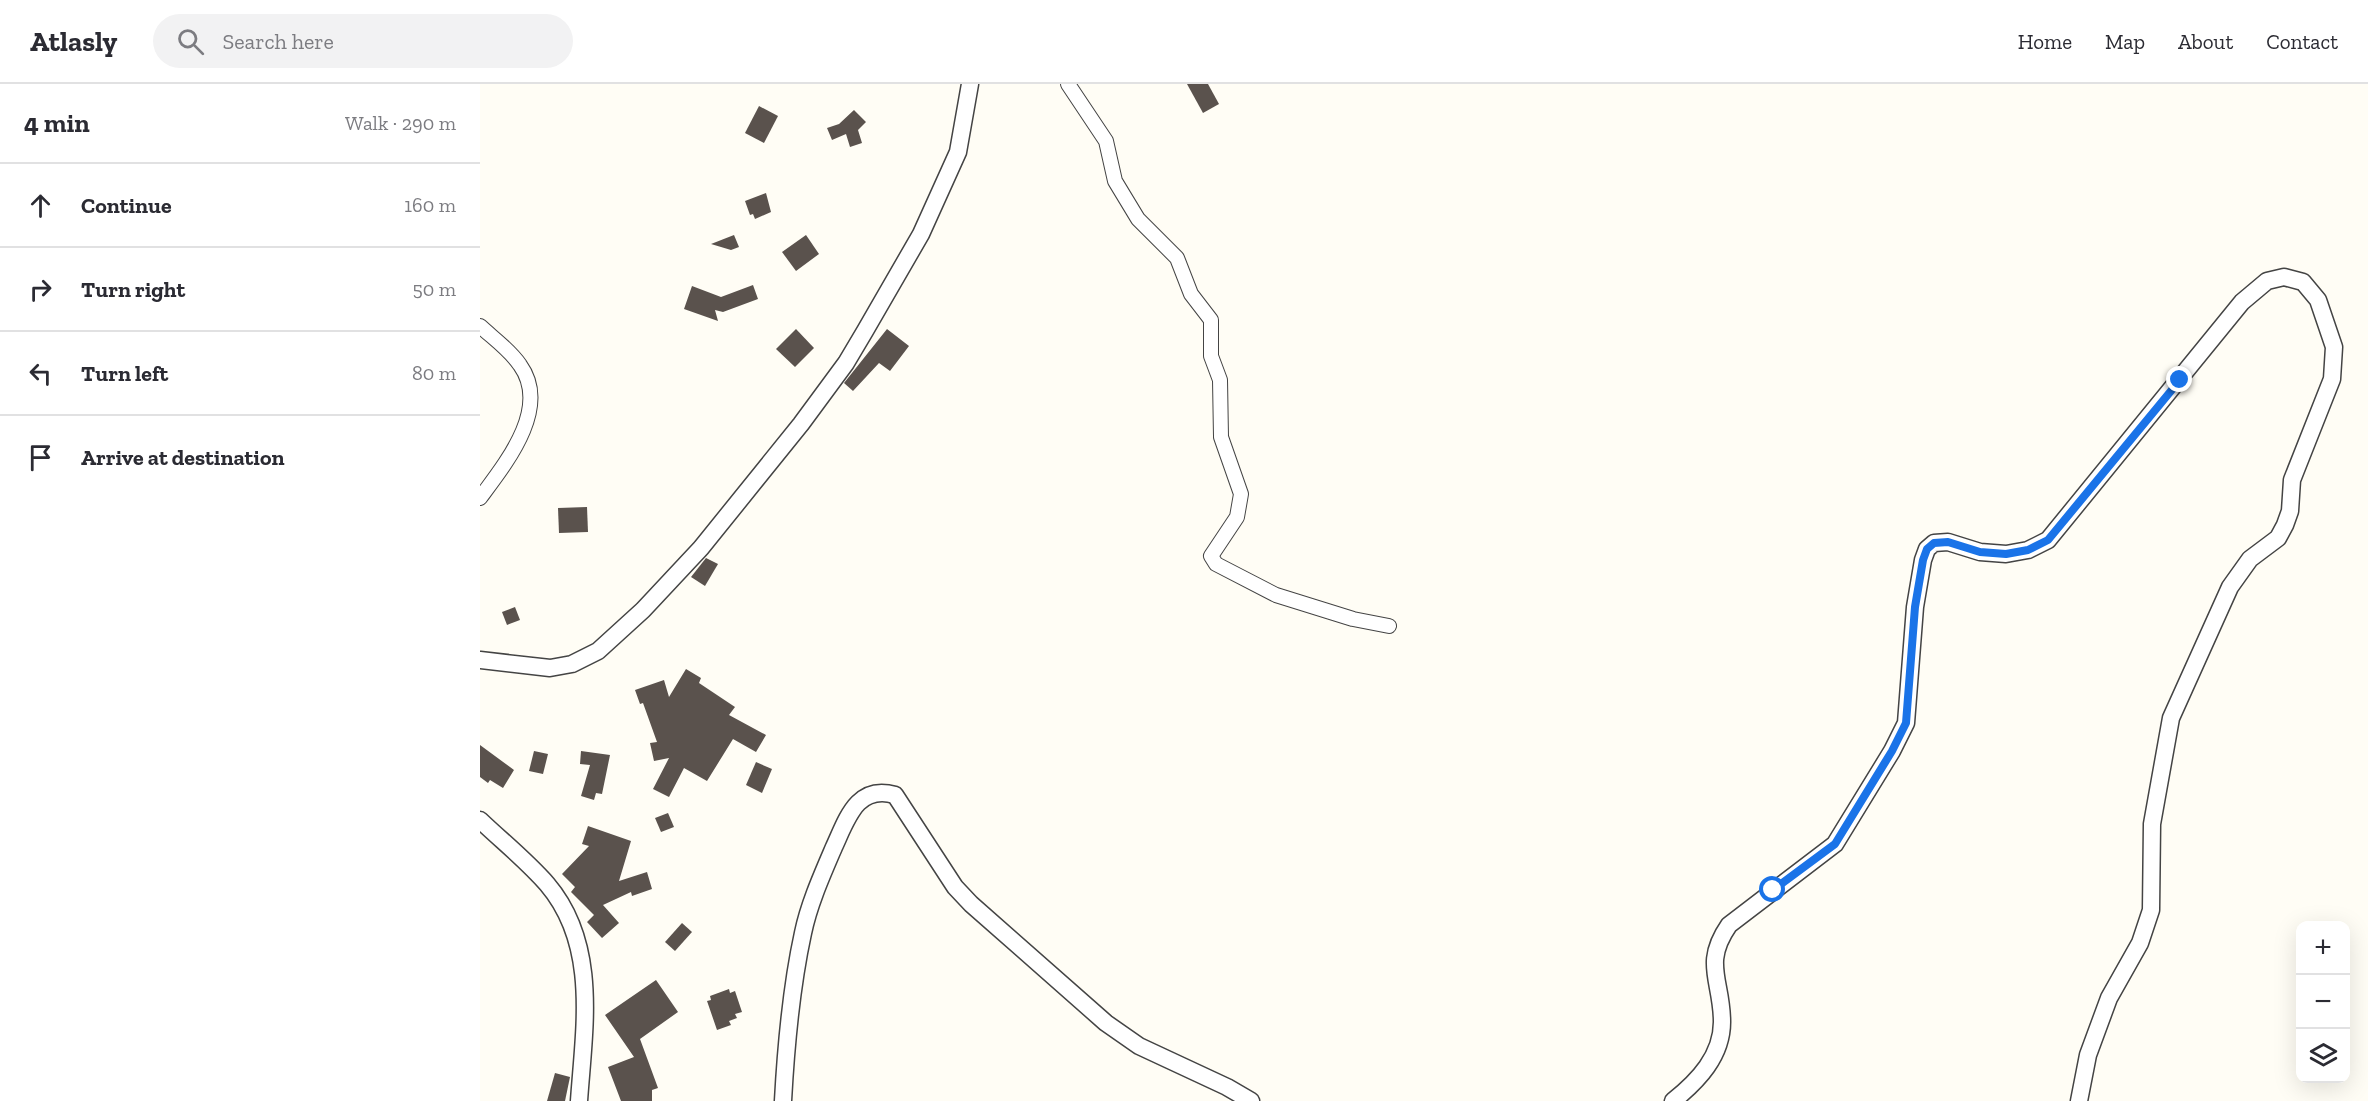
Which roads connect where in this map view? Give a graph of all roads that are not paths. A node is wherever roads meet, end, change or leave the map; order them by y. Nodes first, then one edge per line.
1 (970, 84) edge
2 (1068, 84) edge
3 (480, 326) edge
4 (480, 498) edge
5 (1389, 626) dead end
6 (480, 660) edge
7 (480, 820) edge
8 (579, 1101) edge
9 (783, 1101) edge
10 (1251, 1101) edge
11 (1673, 1101) edge
12 (2079, 1101) edge

1 - 6 street
2 - 5 street
3 - 4 street
7 - 8 street
9 - 10 street
11 - 12 street

